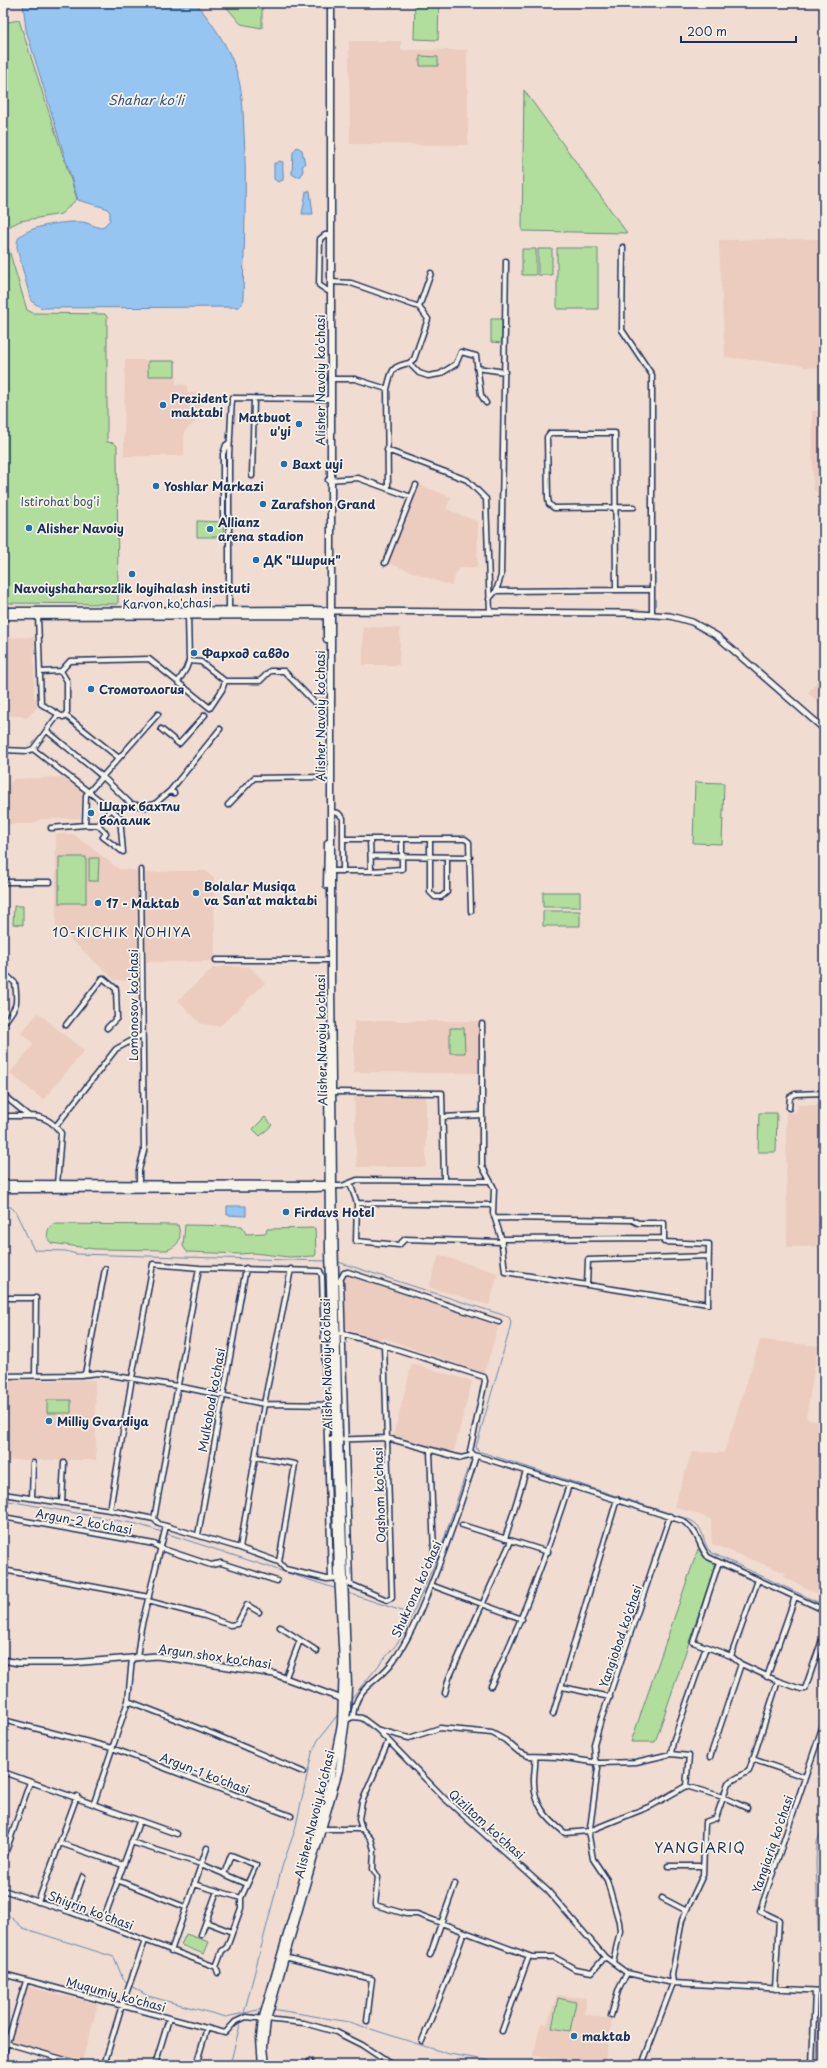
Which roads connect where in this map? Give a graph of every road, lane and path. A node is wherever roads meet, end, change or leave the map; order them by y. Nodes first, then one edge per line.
1 (328, 3) edge
2 (332, 3) edge
3 (330, 37) junction
4 (330, 212) junction
5 (328, 235) junction
6 (623, 247) dead end
7 (506, 260) dead end
8 (431, 273) dead end
9 (330, 287) junction
10 (419, 307) junction
11 (410, 363) junction
12 (477, 368) junction
13 (505, 372) junction
14 (331, 379) junction
15 (387, 389) junction
16 (254, 399) junction
17 (330, 399) junction
18 (486, 403) dead end
19 (230, 442) junction
20 (387, 450) junction
21 (252, 476) dead end
22 (329, 480) junction
23 (416, 485) dead end
24 (388, 489) junction
25 (411, 497) junction
26 (634, 507) dead end
27 (616, 508) junction
28 (224, 518) dead end
29 (385, 563) dead end
30 (616, 590) junction
31 (651, 590) junction
32 (496, 591) junction
33 (489, 599) junction
34 (3, 611) edge
35 (188, 612) junction
36 (229, 612) junction
37 (490, 612) junction
38 (38, 613) junction
39 (330, 613) junction
40 (652, 614) junction
41 (3, 616) edge
42 (189, 661) junction
43 (61, 671) junction
44 (40, 672) junction
45 (225, 680) junction
46 (178, 682) junction
47 (328, 702) junction
48 (158, 714) dead end
49 (58, 715) junction
50 (64, 715) junction
51 (205, 715) dead end
52 (220, 728) dead end
53 (161, 729) dead end
54 (824, 729) edge
55 (47, 731) junction
56 (33, 749) junction
57 (3, 750) edge
58 (119, 758) junction
59 (102, 777) junction
60 (327, 777) junction
61 (90, 791) junction
62 (228, 805) dead end
63 (111, 809) junction
64 (332, 812) junction
65 (86, 825) junction
66 (98, 825) junction
67 (51, 828) dead end
68 (343, 839) junction
69 (370, 839) junction
70 (402, 839) junction
71 (430, 839) junction
72 (370, 856) junction
73 (402, 857) junction
74 (430, 857) junction
75 (447, 857) junction
76 (470, 857) junction
77 (141, 870) dead end
78 (331, 871) junction
79 (343, 871) junction
80 (371, 871) junction
81 (3, 882) edge
82 (50, 882) dead end
83 (329, 904) junction
84 (471, 911) dead end
85 (216, 960) dead end
86 (327, 960) junction
87 (3, 972) edge
88 (329, 1011) junction
89 (3, 1024) edge
90 (482, 1024) dead end
91 (66, 1025) dead end
92 (108, 1028) dead end
93 (142, 1035) junction
94 (332, 1092) junction
95 (824, 1093) edge
96 (3, 1095) edge
97 (789, 1108) dead end
98 (482, 1115) junction
99 (3, 1116) edge
100 (29, 1116) junction
101 (443, 1117) junction
102 (56, 1126) junction
103 (328, 1169) junction
104 (444, 1180) junction
105 (488, 1181) junction
106 (350, 1183) junction
107 (3, 1184) edge
108 (139, 1186) junction
109 (317, 1186) junction
110 (330, 1186) junction
111 (57, 1187) junction
112 (3, 1189) edge
113 (328, 1199) junction
114 (357, 1203) junction
115 (494, 1205) junction
116 (495, 1218) junction
117 (664, 1238) junction
118 (501, 1240) junction
119 (332, 1255) junction
120 (709, 1256) junction
121 (198, 1268) junction
122 (246, 1268) junction
123 (105, 1269) dead end
124 (291, 1269) junction
125 (341, 1281) junction
126 (588, 1285) junction
127 (333, 1286) junction
128 (323, 1290) junction
129 (3, 1298) edge
130 (499, 1322) dead end
131 (334, 1332) junction
132 (324, 1333) junction
133 (344, 1334) junction
134 (384, 1345) junction
135 (85, 1374) junction
136 (35, 1375) junction
137 (3, 1376) edge
138 (132, 1378) junction
139 (325, 1378) dead end
140 (177, 1386) junction
141 (221, 1396) junction
142 (264, 1404) junction
143 (336, 1405) junction
144 (326, 1406) junction
145 (387, 1438) junction
146 (327, 1440) junction
147 (337, 1440) junction
148 (347, 1440) junction
149 (430, 1451) junction
150 (475, 1455) junction
151 (256, 1457) junction
152 (33, 1463) dead end
153 (64, 1463) dead end
154 (526, 1471) junction
155 (569, 1485) junction
156 (3, 1494) edge
157 (32, 1498) junction
158 (617, 1499) junction
159 (62, 1503) junction
160 (110, 1510) junction
161 (3, 1516) edge
162 (670, 1516) junction
163 (154, 1519) junction
164 (166, 1526) junction
165 (462, 1526) dead end
166 (198, 1535) junction
167 (505, 1539) junction
168 (511, 1540) junction
169 (160, 1546) junction
170 (240, 1548) junction
171 (548, 1552) junction
172 (434, 1553) dead end
173 (279, 1562) junction
174 (719, 1562) junction
175 (3, 1570) edge
176 (331, 1578) junction
177 (758, 1580) junction
178 (277, 1581) dead end
179 (341, 1582) junction
180 (350, 1584) junction
181 (431, 1585) junction
182 (795, 1597) junction
183 (149, 1599) junction
184 (484, 1604) junction
185 (824, 1610) edge
186 (259, 1612) dead end
187 (522, 1619) junction
188 (280, 1627) dead end
189 (824, 1634) edge
190 (300, 1640) junction
191 (706, 1647) junction
192 (317, 1650) dead end
193 (731, 1656) junction
194 (134, 1658) junction
195 (3, 1660) edge
196 (741, 1664) junction
197 (286, 1677) junction
198 (768, 1677) junction
199 (778, 1681) junction
200 (492, 1686) dead end
201 (562, 1687) junction
202 (445, 1693) dead end
203 (610, 1697) junction
204 (128, 1701) junction
205 (344, 1705) junction
206 (553, 1714) dead end
207 (353, 1717) junction
208 (3, 1720) edge
209 (343, 1721) junction
210 (824, 1722) edge
211 (378, 1730) junction
212 (388, 1742) junction
213 (112, 1748) junction
214 (671, 1754) junction
215 (535, 1757) junction
216 (710, 1757) dead end
217 (752, 1759) junction
218 (597, 1763) junction
219 (3, 1772) edge
220 (303, 1772) dead end
221 (805, 1777) junction
222 (30, 1782) junction
223 (686, 1786) junction
224 (77, 1796) junction
225 (723, 1797) junction
226 (94, 1804) junction
227 (748, 1808) dead end
228 (292, 1816) dead end
229 (139, 1822) junction
230 (321, 1829) junction
231 (362, 1829) junction
232 (589, 1831) junction
233 (177, 1834) dead end
234 (60, 1842) junction
235 (131, 1842) junction
236 (207, 1848) dead end
237 (824, 1849) edge
238 (3, 1860) edge
239 (201, 1864) junction
240 (123, 1865) junction
241 (668, 1866) dead end
242 (703, 1866) junction
243 (824, 1868) edge
244 (224, 1874) junction
245 (83, 1876) dead end
246 (117, 1880) junction
247 (194, 1884) junction
248 (246, 1884) junction
249 (455, 1884) dead end
250 (3, 1890) edge
251 (217, 1891) junction
252 (241, 1898) junction
253 (662, 1898) dead end
254 (38, 1902) junction
255 (185, 1907) junction
256 (685, 1910) junction
257 (70, 1912) junction
258 (206, 1922) junction
259 (441, 1923) junction
260 (102, 1924) junction
261 (232, 1932) junction
262 (464, 1932) junction
263 (201, 1935) dead end
264 (145, 1941) junction
265 (171, 1951) junction
266 (430, 1954) dead end
267 (530, 1956) junction
268 (283, 1957) junction
269 (605, 1957) junction
270 (613, 1962) junction
271 (216, 1967) junction
272 (218, 1973) dead end
273 (627, 1973) junction
274 (3, 1974) edge
275 (26, 1981) junction
276 (673, 1983) junction
277 (775, 1989) junction
278 (815, 1991) junction
279 (824, 1992) edge
280 (122, 2005) junction
281 (611, 2016) dead end
282 (169, 2019) junction
283 (264, 2020) junction
284 (367, 2021) dead end
285 (207, 2028) junction
286 (502, 2031) dead end
287 (422, 2041) dead end
288 (5, 2043) edge
289 (3, 2056) edge
290 (73, 2064) edge
291 (83, 2065) edge
292 (104, 2065) edge
293 (155, 2065) edge
294 (196, 2065) edge
295 (262, 2065) edge
296 (266, 2065) edge
297 (392, 2065) edge
298 (642, 2065) edge
299 (812, 2065) edge

1 - 3 main road, Alisher Navoiy ko'chasi
2 - 3 main road, Alisher Navoiy ko'chasi
3 - 4 main road, Alisher Navoiy ko'chasi
4 - 5 main road, Alisher Navoiy ko'chasi
4 - 9 main road, Alisher Navoiy ko'chasi
5 - 9 main road, Alisher Navoiy ko'chasi
5 - 9 street
6 - 31 street
7 - 13 street
8 - 10 street
9 - 10 street
9 - 14 main road, Alisher Navoiy ko'chasi
9 - 17 main road, Alisher Navoiy ko'chasi
10 - 11 street
11 - 12 street
11 - 15 street
12 - 13 street
12 - 18 street
13 - 32 street
14 - 15 street
14 - 17 main road, Alisher Navoiy ko'chasi
15 - 20 street
16 - 17 street
16 - 19 street
16 - 21 street
17 - 22 main road, Alisher Navoiy ko'chasi
19 - 28 street
19 - 36 street
20 - 24 street
20 - 33 street
22 - 24 street
22 - 39 main road, Alisher Navoiy ko'chasi
23 - 25 street
24 - 25 street
25 - 29 street
26 - 27 street
27 - 27 street
27 - 30 street
30 - 31 street
30 - 32 street
31 - 40 street
32 - 33 street
33 - 37 street
34 - 38 main road
35 - 36 main road, Karvon ko'chasi
35 - 38 main road, Karvon ko'chasi
35 - 42 street
36 - 39 main road, Karvon ko'chasi
37 - 39 street
37 - 40 street
38 - 41 main road, Karvon ko'chasi
38 - 44 street
39 - 47 main road, Alisher Navoiy ko'chasi
39 - 64 main road, Alisher Navoiy ko'chasi
40 - 54 street
42 - 45 street
42 - 46 street
43 - 44 street
43 - 46 street
43 - 50 street
44 - 49 street
45 - 46 street
45 - 47 street
47 - 60 main road, Alisher Navoiy ko'chasi
48 - 58 street
49 - 50 street
49 - 55 street
50 - 58 street
51 - 53 street
52 - 59 street
55 - 56 street
55 - 59 street
56 - 57 street
56 - 61 street
58 - 59 street
59 - 61 street
60 - 62 street
60 - 83 main road, Alisher Navoiy ko'chasi
61 - 63 street
61 - 65 street
63 - 66 street
63 - 66 street
64 - 68 street
64 - 78 main road, Alisher Navoiy ko'chasi
65 - 66 street
65 - 67 street
68 - 69 street
68 - 79 street
69 - 70 street
69 - 72 street
70 - 71 street
70 - 73 street
71 - 74 street
71 - 76 street
72 - 73 street
72 - 80 street
73 - 74 street
73 - 80 street
74 - 75 street
74 - 75 street
75 - 76 street
76 - 84 street
77 - 93 street, Lomonosov ko'chasi
78 - 79 street
78 - 83 main road, Alisher Navoiy ko'chasi
79 - 80 street
81 - 82 street
83 - 86 main road, Alisher Navoiy ko'chasi
83 - 88 main road, Alisher Navoiy ko'chasi
85 - 86 street
86 - 88 main road, Alisher Navoiy ko'chasi
87 - 89 street
88 - 94 main road, Alisher Navoiy ko'chasi
88 - 103 main road, Alisher Navoiy ko'chasi
90 - 98 street
91 - 92 street
93 - 102 street
93 - 108 street, Lomonosov ko'chasi
94 - 101 street
94 - 110 main road, Alisher Navoiy ko'chasi
95 - 97 street
96 - 100 street
98 - 101 street
98 - 105 street
99 - 100 street
100 - 102 street
101 - 104 street
102 - 111 street
103 - 109 main road
103 - 110 main road, Alisher Navoiy ko'chasi
104 - 105 street
104 - 106 street
105 - 115 street
106 - 110 street
106 - 114 street
107 - 111 main road
108 - 109 main road
108 - 111 main road
109 - 110 main road
109 - 113 main road
110 - 113 main road, Alisher Navoiy ko'chasi
110 - 119 main road, Alisher Navoiy ko'chasi
111 - 112 main road
113 - 119 main road, Alisher Navoiy ko'chasi
114 - 115 street
114 - 118 street
115 - 116 street
116 - 117 street
116 - 118 street
117 - 118 street
117 - 120 street
118 - 126 street
119 - 127 main road, Alisher Navoiy ko'chasi
120 - 126 street
120 - 126 street
121 - 122 street
121 - 138 street
121 - 140 street
122 - 124 street
122 - 141 street, Mulkobod ko'chasi
123 - 135 street
124 - 128 street
124 - 142 street
125 - 127 street
125 - 130 street
125 - 133 street
127 - 128 street
127 - 131 main road, Alisher Navoiy ko'chasi
128 - 132 street
129 - 136 street
131 - 132 street
131 - 133 street
131 - 143 main road, Alisher Navoiy ko'chasi
132 - 139 street
133 - 134 street
133 - 148 street
134 - 145 street, Oqshom ko'chasi
134 - 150 street
135 - 136 street
135 - 138 street
136 - 137 street
138 - 140 street
138 - 160 street
140 - 141 street
140 - 163 street
141 - 142 street
141 - 166 street, Mulkobod ko'chasi
142 - 144 street
142 - 151 street
143 - 144 street
143 - 147 main road, Alisher Navoiy ko'chasi
144 - 146 street
145 - 148 street
145 - 149 street
145 - 180 street, Oqshom ko'chasi
146 - 147 street
146 - 176 street
147 - 148 street
147 - 179 main road, Alisher Navoiy ko'chasi
148 - 180 street
149 - 150 street
149 - 172 street, Shukrona ko'chasi
150 - 154 street
150 - 181 street, Shukrona ko'chasi
151 - 170 street
151 - 173 street
152 - 157 street
153 - 159 street
154 - 155 street
154 - 167 street
155 - 158 street
155 - 171 street
156 - 157 street
157 - 159 street
158 - 162 street
158 - 201 street
159 - 160 street
160 - 163 street
161 - 169 street, Argun-2 ko'chasi
162 - 174 street
162 - 203 street, Yangiobod ko'chasi
163 - 164 street
164 - 166 street
164 - 169 street
165 - 167 street
166 - 170 street
167 - 168 street
168 - 171 street
168 - 184 street
169 - 178 street, Argun-2 ko'chasi
169 - 183 street
170 - 173 street
171 - 187 street
173 - 176 street
174 - 177 street
174 - 191 street
175 - 183 street
176 - 179 street
177 - 182 street
177 - 193 street
179 - 180 street
179 - 205 main road, Alisher Navoiy ko'chasi
181 - 184 street
181 - 207 street, Shukrona ko'chasi
182 - 185 street
182 - 198 street
183 - 186 street
183 - 194 street
184 - 187 street
184 - 202 street
187 - 200 street
188 - 190 street
189 - 199 street
190 - 192 street
190 - 197 street
191 - 193 street
191 - 214 street
193 - 196 street
194 - 195 street, Argun shox ko'chasi
194 - 197 street, Argun shox ko'chasi
194 - 204 street
196 - 198 street
196 - 216 street
197 - 205 street, Argun shox ko'chasi
198 - 199 street
199 - 217 street
201 - 203 street
201 - 206 street
203 - 218 street, Yangiobod ko'chasi
204 - 213 street
204 - 220 street
205 - 209 main road, Alisher Navoiy ko'chasi
207 - 209 street
207 - 211 street, Qiziltom ko'chasi
208 - 213 street, Argun-1 ko'chasi
209 - 230 main road, Alisher Navoiy ko'chasi
210 - 221 street, Yangiariq ko'chasi
211 - 212 street, Qiziltom ko'chasi
211 - 215 street
212 - 231 street
212 - 269 street, Qiziltom ko'chasi
213 - 226 street
213 - 228 street, Argun-1 ko'chasi
214 - 218 street
214 - 223 street
215 - 218 street
215 - 232 street
217 - 221 street
217 - 225 street
218 - 232 street
219 - 222 street
221 - 277 street, Yangiariq ko'chasi
222 - 224 street
222 - 238 street
223 - 225 street
223 - 232 street
224 - 226 street
224 - 234 street
225 - 227 street
225 - 242 street
226 - 229 street
229 - 233 street
229 - 235 street
230 - 231 street
230 - 268 main road, Alisher Navoiy ko'chasi
231 - 259 street
232 - 270 street
234 - 240 street
234 - 254 street
235 - 239 street
235 - 240 street
236 - 239 street
237 - 243 street
239 - 244 street
239 - 247 street
240 - 246 street
241 - 242 street
242 - 256 street
244 - 248 street
244 - 248 street
245 - 257 street
246 - 255 street
246 - 260 street
247 - 251 street
247 - 255 street
248 - 252 street
249 - 259 street
250 - 254 street, Shiyrin ko'chasi
251 - 252 street
251 - 258 street
252 - 261 street
253 - 256 street
254 - 257 street, Shiyrin ko'chasi
255 - 265 street
256 - 276 street
257 - 260 street, Shiyrin ko'chasi
258 - 261 street
258 - 263 street
259 - 262 street
259 - 266 street
260 - 264 street, Shiyrin ko'chasi
261 - 271 street
262 - 267 street
262 - 287 street
264 - 265 street, Shiyrin ko'chasi
264 - 280 street
265 - 271 street, Shiyrin ko'chasi
267 - 269 street
267 - 286 street
268 - 283 main road, Alisher Navoiy ko'chasi
268 - 284 street
269 - 270 street, Qiziltom ko'chasi
270 - 273 street, Qiziltom ko'chasi
271 - 272 street
273 - 276 street
273 - 281 street
274 - 275 street, Muqumiy ko'chasi
275 - 280 street, Muqumiy ko'chasi
275 - 288 street
276 - 277 street
276 - 298 street
277 - 278 street
278 - 279 street
278 - 299 street
280 - 282 street, Muqumiy ko'chasi
280 - 292 street
282 - 285 street, Muqumiy ko'chasi
282 - 293 street
283 - 285 street, Muqumiy ko'chasi
283 - 295 main road, Alisher Navoiy ko'chasi
283 - 296 main road, Alisher Navoiy ko'chasi
283 - 297 street
285 - 294 street
288 - 289 street
288 - 290 street
290 - 291 street

